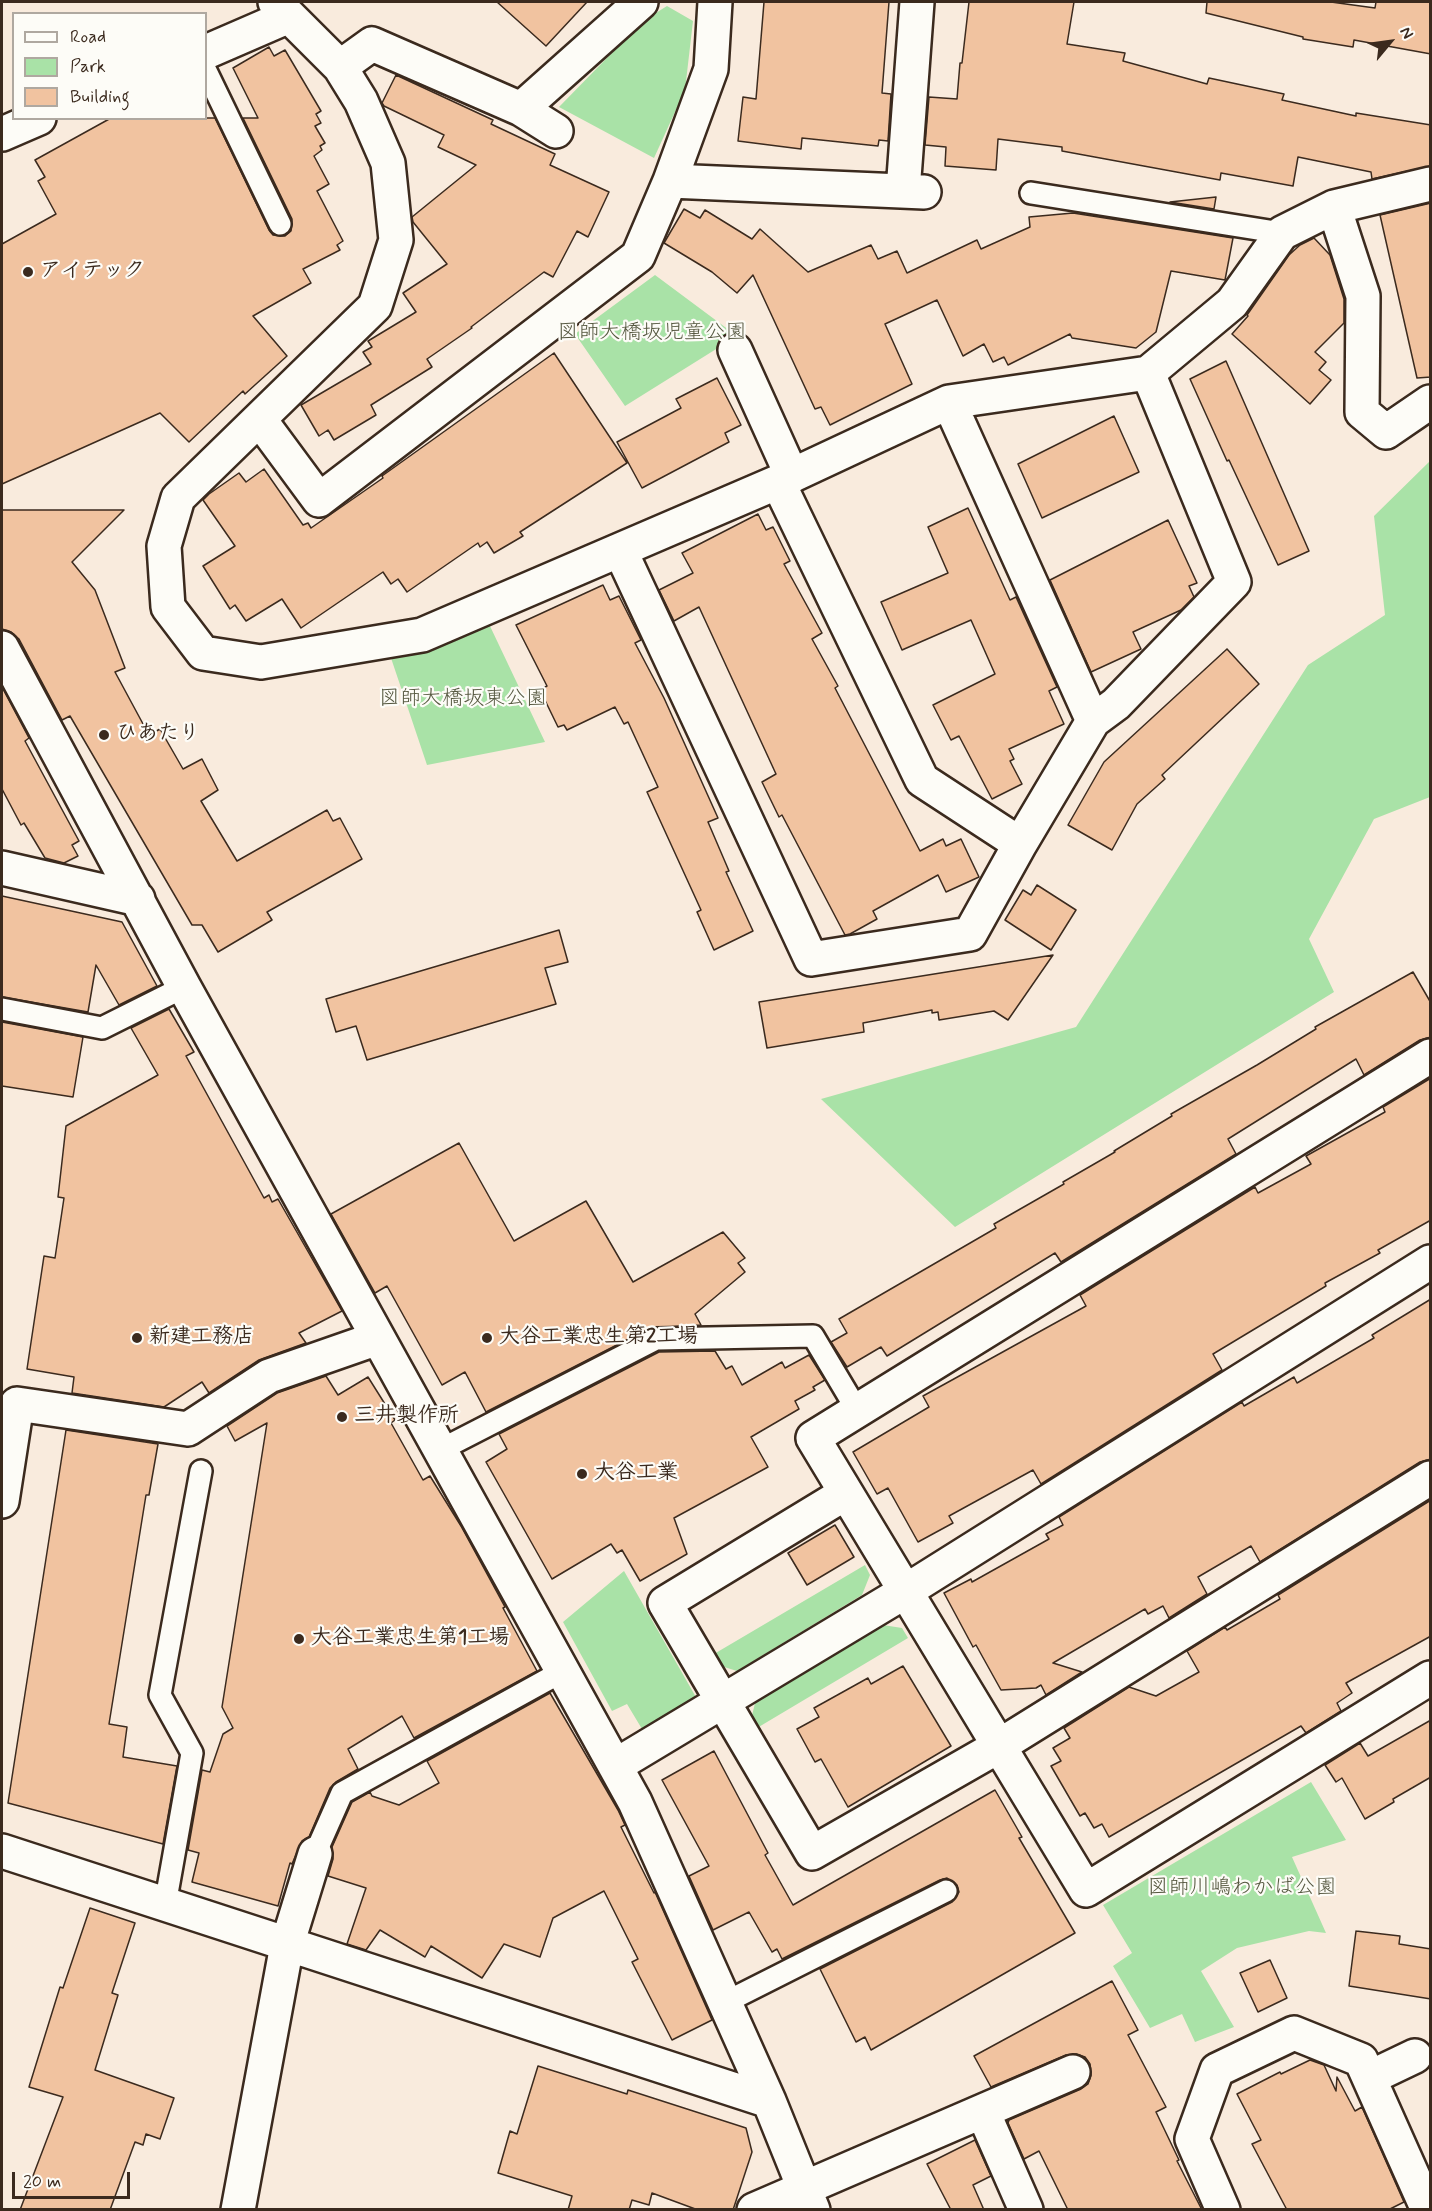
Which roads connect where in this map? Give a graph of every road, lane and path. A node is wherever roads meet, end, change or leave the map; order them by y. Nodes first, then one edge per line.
1 (642, 2) edge
2 (715, 2) edge
3 (917, 2) edge
4 (282, 9) edge
5 (207, 51) edge
6 (340, 67) junction
7 (207, 73) edge
8 (521, 109) junction
9 (34, 120) edge
10 (556, 131) dead end
11 (2, 134) edge
12 (670, 181) junction
13 (1431, 184) edge
14 (1031, 193) dead end
15 (1334, 207) junction
16 (280, 224) dead end
17 (1281, 232) junction
18 (735, 350) dead end
19 (1148, 374) junction
20 (949, 402) junction
21 (1431, 402) edge
22 (260, 420) junction
23 (785, 479) junction
24 (620, 550) junction
25 (2, 648) edge
26 (1092, 721) junction
27 (1020, 844) junction
28 (2, 868) edge
29 (138, 899) junction
30 (184, 987) junction
31 (2, 1009) edge
32 (1431, 1056) edge
33 (1431, 1262) edge
34 (378, 1338) junction
35 (857, 1410) junction
36 (440, 1450) junction
37 (201, 1471) dead end
38 (1431, 1478) edge
39 (846, 1493) junction
40 (2, 1501) edge
41 (906, 1591) junction
42 (563, 1671) junction
43 (1431, 1678) edge
44 (723, 1703) junction
45 (999, 1746) junction
46 (615, 1766) junction
47 (2, 1851) edge
48 (315, 1854) joint
49 (946, 1891) dead end
50 (165, 1905) junction
51 (286, 1946) junction
52 (726, 2002) junction
53 (1415, 2056) dead end
54 (1073, 2072) dead end
55 (1369, 2078) junction
56 (769, 2101) junction
57 (983, 2112) junction
58 (808, 2199) edge
59 (238, 2210) edge
60 (754, 2210) edge
61 (1026, 2210) edge
62 (1223, 2210) edge
63 (1428, 2210) edge

1 - 8 street
2 - 12 street
3 - 12 street
4 - 5 street
4 - 6 street
6 - 8 street
6 - 22 street
7 - 16 lane
8 - 10 street
9 - 11 street
12 - 22 street
13 - 15 street
14 - 17 lane
15 - 17 street
15 - 21 street
17 - 19 street
18 - 23 street
19 - 20 street
19 - 26 street
20 - 23 street
20 - 26 street
22 - 24 street
23 - 24 street
23 - 27 street
24 - 27 street
25 - 29 street
26 - 27 street
28 - 29 street
29 - 30 street
30 - 31 lane
30 - 34 street
32 - 35 street
33 - 41 street
34 - 36 street
34 - 40 street
35 - 36 lane
35 - 39 street
36 - 42 street
37 - 50 lane
38 - 45 street
39 - 41 street
39 - 44 street
41 - 44 street
41 - 45 street
42 - 46 street
42 - 48 lane
43 - 45 street
44 - 45 street
44 - 46 street
46 - 52 street
47 - 50 street
48 - 51 street
49 - 52 lane
50 - 51 street
51 - 56 street
51 - 59 street
52 - 56 street
53 - 55 street
54 - 57 street
55 - 62 street
55 - 63 street
56 - 58 street
57 - 58 street
57 - 61 street
58 - 60 street

